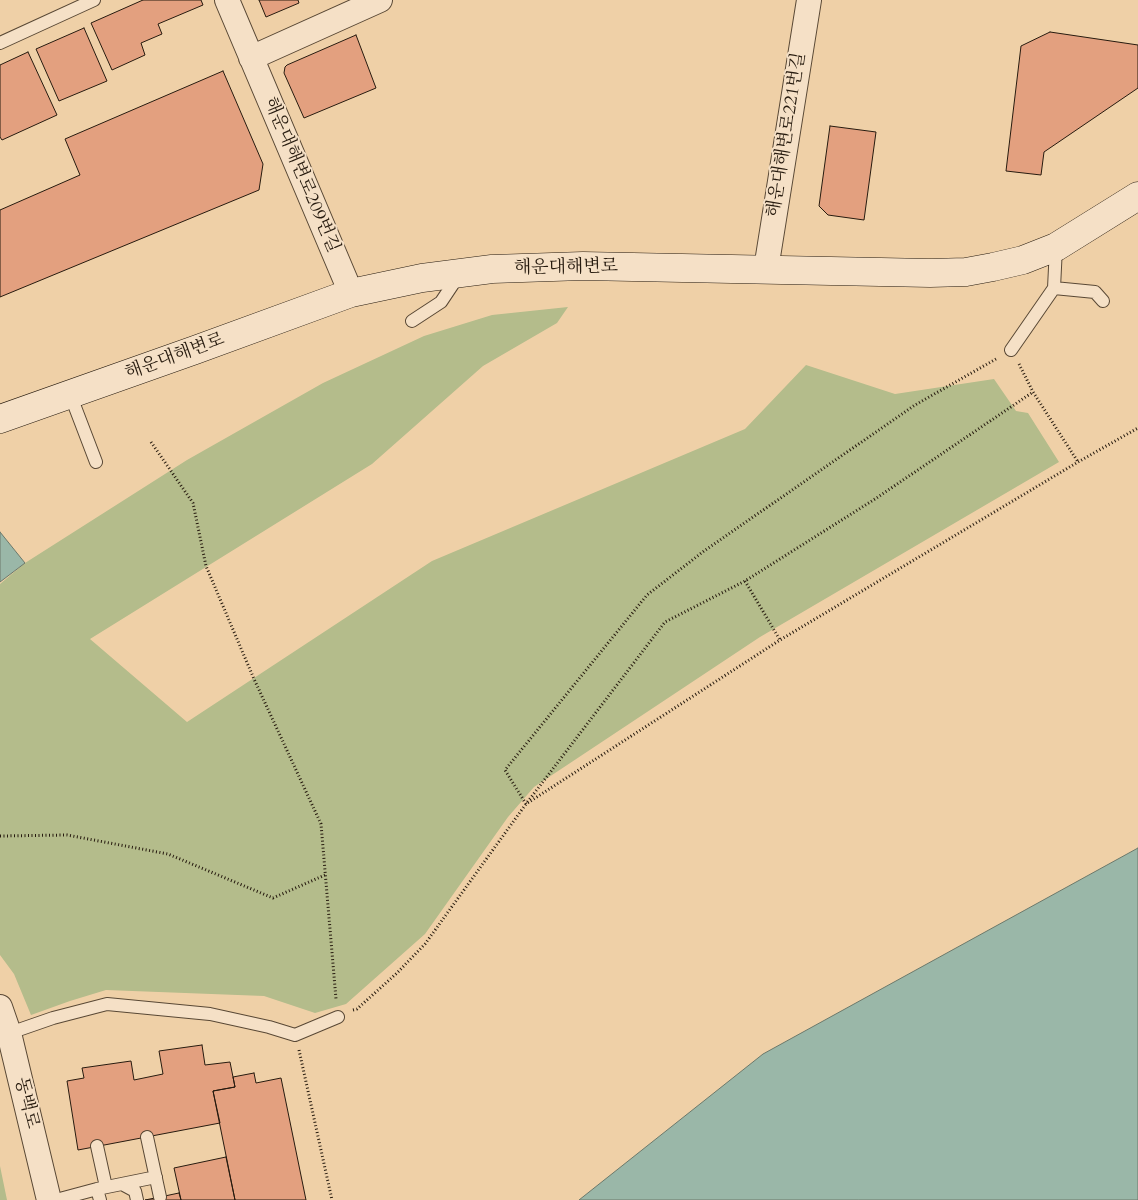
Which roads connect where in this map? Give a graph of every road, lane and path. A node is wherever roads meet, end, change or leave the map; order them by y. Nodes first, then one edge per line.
1 (94, 0) edge
2 (227, 0) edge
3 (380, 0) edge
4 (809, 0) edge
5 (0, 44) edge
6 (252, 58) junction
7 (1138, 196) edge
8 (1056, 247) junction
9 (766, 269) junction
10 (460, 273) junction
11 (1054, 288) junction
12 (351, 293) junction
13 (1103, 301) dead end
14 (412, 321) dead end
15 (1011, 350) junction
16 (1033, 392) junction
17 (70, 394) junction
18 (0, 419) edge
19 (1138, 428) edge
20 (151, 442) dead end
21 (96, 462) dead end
22 (1078, 462) junction
23 (746, 581) junction
24 (780, 640) junction
25 (526, 804) junction
26 (0, 836) edge
27 (325, 875) junction
28 (0, 1006) edge
29 (338, 1017) junction
30 (5, 1035) edge
31 (295, 1035) junction
32 (147, 1137) dead end
33 (97, 1146) dead end
34 (156, 1177) junction
35 (122, 1184) junction
36 (101, 1192) edge
37 (160, 1197) dead end
38 (50, 1200) edge
39 (56, 1200) edge
40 (137, 1200) edge
41 (332, 1200) edge

1 - 5 lane
2 - 6 street, 해운대해변로209번길
3 - 6 street
4 - 9 street, 해운대해변로221번길
6 - 12 street, 해운대해변로209번길
7 - 8 main road, 해운대해변로
8 - 9 main road, 해운대해변로
8 - 11 lane
9 - 10 main road, 해운대해변로
10 - 12 main road, 해운대해변로
10 - 14 lane
11 - 13 lane
11 - 15 lane
12 - 17 main road, 해운대해변로
15 - 16 path
15 - 25 path
16 - 22 path
16 - 23 path
17 - 18 main road, 해운대해변로
17 - 21 lane
19 - 22 path
20 - 27 path
22 - 24 path
23 - 24 path
23 - 25 path
24 - 25 path
25 - 29 path
26 - 27 path
27 - 29 path
28 - 30 street, 동백로
29 - 31 lane
30 - 31 lane
30 - 38 street, 동백로
31 - 41 path
32 - 34 lane
33 - 36 lane
34 - 35 lane
34 - 37 lane
35 - 36 lane
35 - 40 lane
36 - 39 lane

